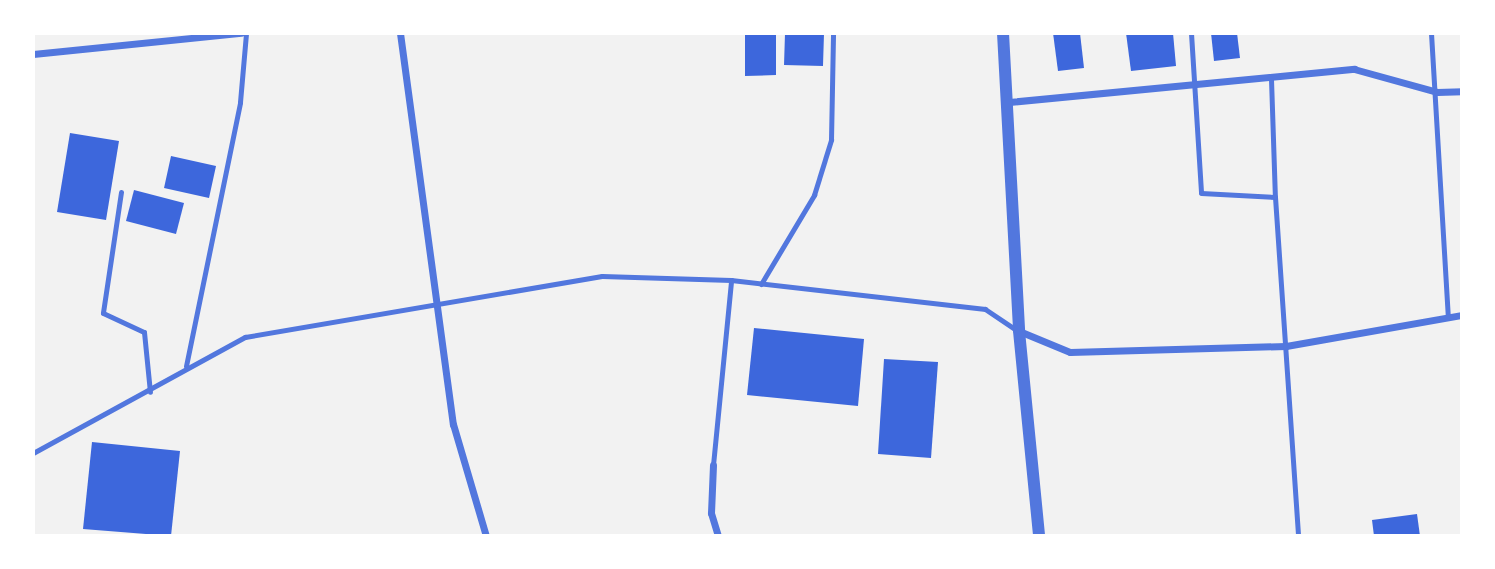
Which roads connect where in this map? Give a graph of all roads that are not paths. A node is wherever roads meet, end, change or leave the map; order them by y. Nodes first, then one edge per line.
1 (241, 33) edge
2 (246, 33) edge
3 (400, 33) edge
4 (833, 33) edge
5 (1003, 33) edge
6 (1191, 33) edge
7 (1431, 33) edge
8 (33, 54) edge
9 (1271, 79) junction
10 (1196, 85) junction
11 (1462, 91) edge
12 (1437, 92) junction
13 (1009, 102) junction
14 (121, 191) dead end
15 (1275, 197) junction
16 (730, 280) junction
17 (761, 284) junction
18 (438, 306) junction
19 (1462, 315) edge
20 (1448, 317) junction
21 (1019, 331) junction
22 (1286, 346) junction
23 (186, 366) junction
24 (150, 392) junction
25 (33, 453) edge
26 (713, 465) joint
27 (486, 536) edge
28 (718, 536) edge
29 (1040, 536) edge
30 (1297, 536) edge

1 - 8 street
2 - 23 lane
3 - 18 street
4 - 17 lane
5 - 13 street
6 - 10 lane
7 - 12 lane
9 - 10 street
9 - 12 street
9 - 15 lane
10 - 13 street
10 - 15 lane
11 - 12 street
12 - 20 lane
13 - 21 street
14 - 24 lane
15 - 22 lane
16 - 17 lane
16 - 18 lane
16 - 26 lane
17 - 21 lane
18 - 23 lane
18 - 27 street
19 - 20 street
20 - 22 street
21 - 22 street
21 - 29 street
22 - 30 lane
23 - 24 lane
24 - 25 lane
26 - 28 street

